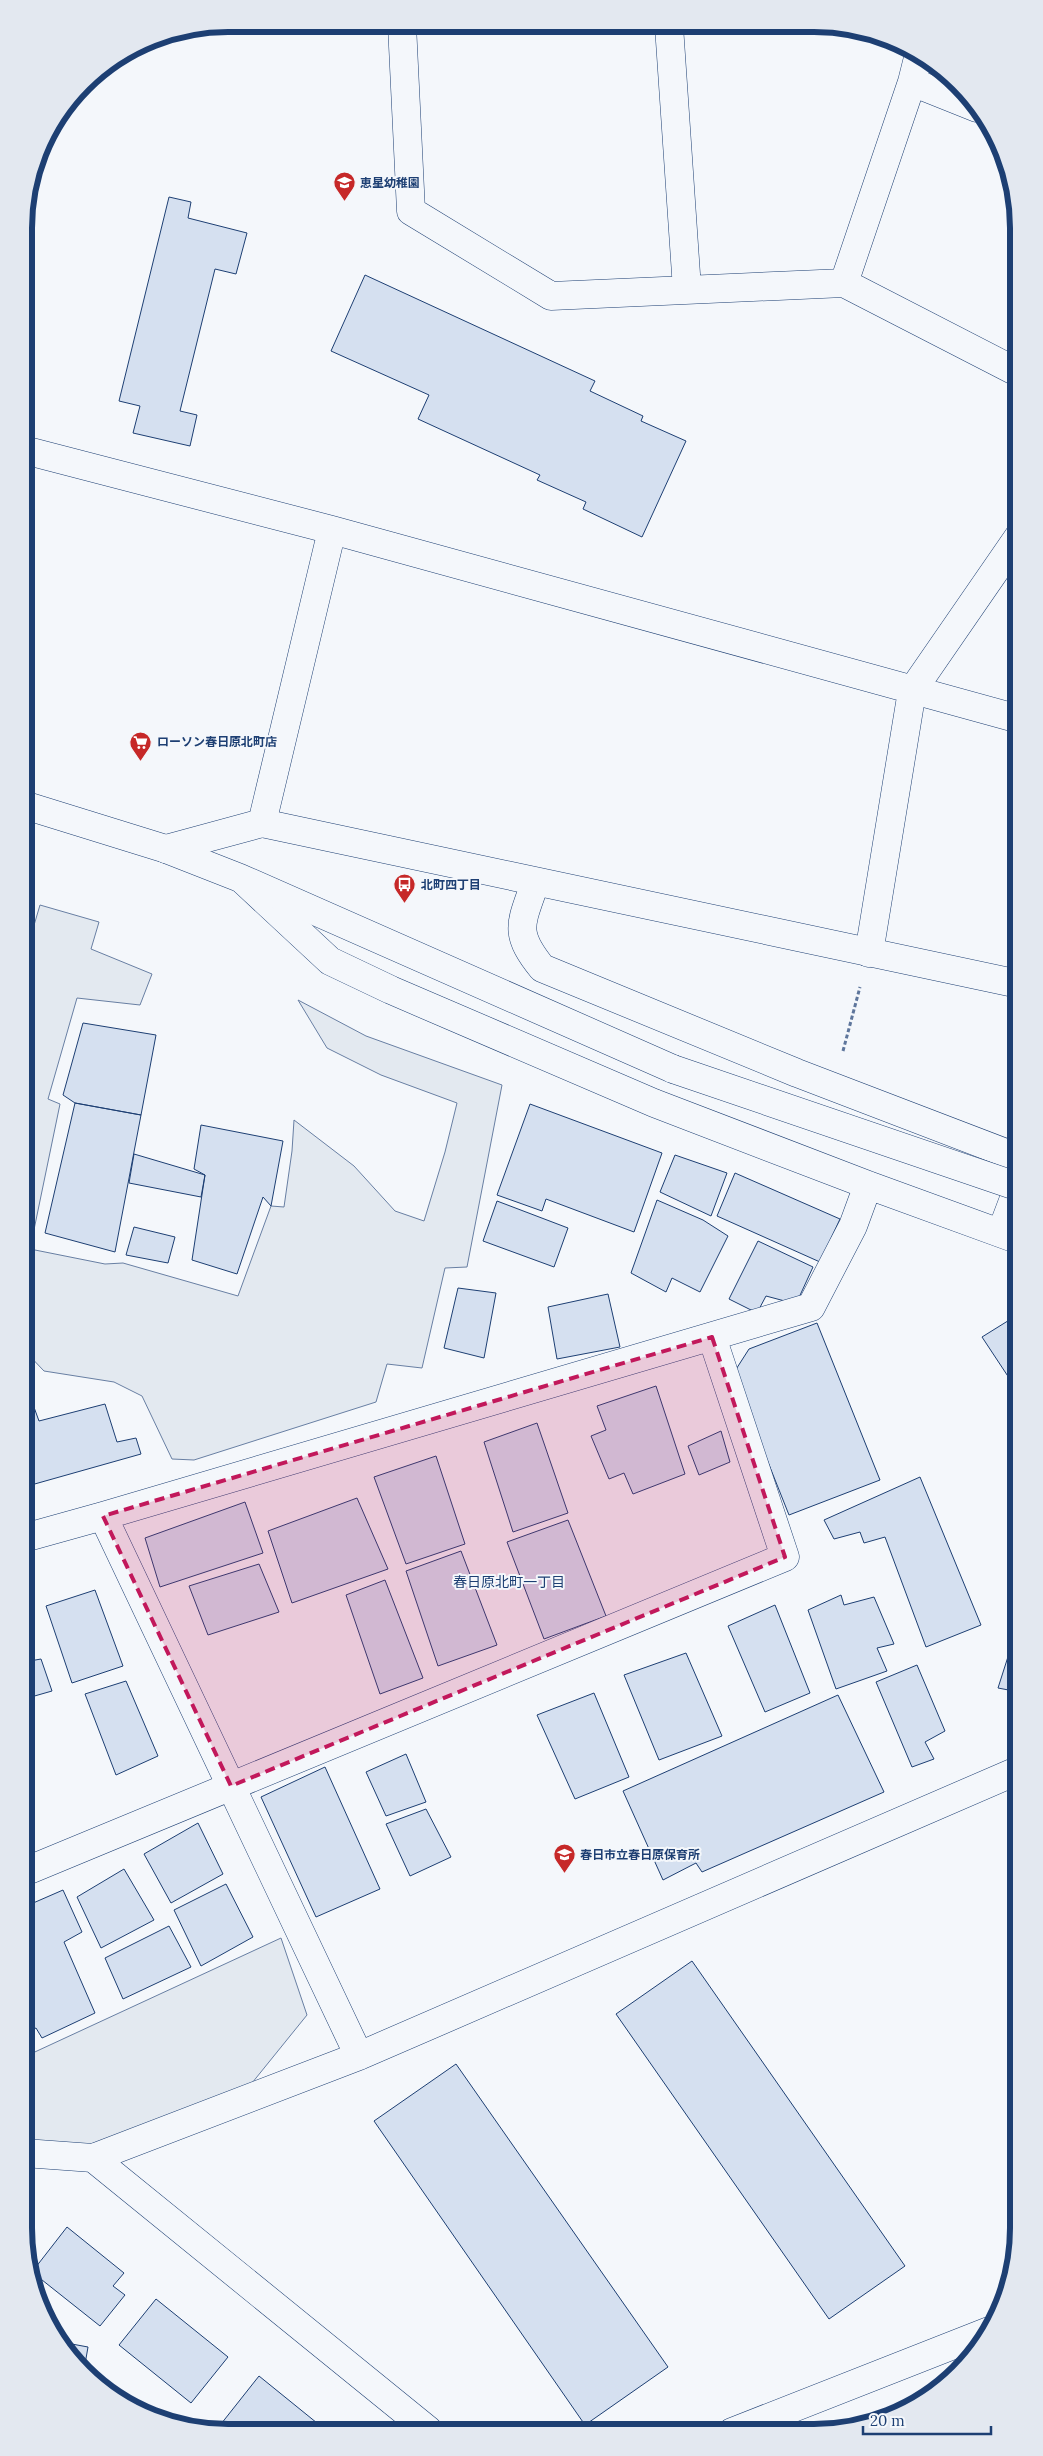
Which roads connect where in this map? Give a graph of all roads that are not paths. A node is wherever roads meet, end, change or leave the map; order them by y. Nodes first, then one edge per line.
1 (402, 32) edge
2 (669, 32) edge
3 (917, 61) edge
4 (912, 82) junction
5 (966, 103) edge
6 (844, 283) junction
7 (687, 289) junction
8 (1010, 368) edge
9 (32, 452) edge
10 (332, 530) junction
11 (1010, 549) edge
12 (912, 691) junction
13 (1010, 717) edge
14 (32, 807) edge
15 (262, 823) junction
16 (166, 849) junction
17 (240, 878) junction
18 (535, 883) junction
19 (870, 953) junction
20 (1010, 982) edge
21 (1010, 1155) edge
22 (1010, 1183) edge
23 (868, 1185) junction
24 (1010, 1237) edge
25 (712, 1337) junction
26 (103, 1516) junction
27 (32, 1536) edge
28 (1010, 1774) edge
29 (231, 1786) junction
30 (32, 1869) edge
31 (359, 2056) junction
32 (32, 2154) edge
33 (93, 2158) junction
34 (979, 2334) edge
35 (421, 2424) edge
36 (752, 2424) edge

1 - 7 street
2 - 7 street
3 - 4 street
4 - 5 street
4 - 6 street
6 - 7 street
6 - 8 street
9 - 10 street
10 - 12 street
10 - 15 street
11 - 12 street
12 - 13 street
12 - 19 street
14 - 16 street
15 - 16 street
15 - 18 street
16 - 17 street
17 - 22 street, bridge
17 - 23 street
18 - 19 street
18 - 21 street
19 - 20 street
23 - 24 street
23 - 25 street
25 - 26 street
25 - 29 street
26 - 27 street
26 - 29 street
28 - 31 street
29 - 30 street
29 - 31 street
31 - 33 street
32 - 33 street
33 - 35 street
34 - 36 street

